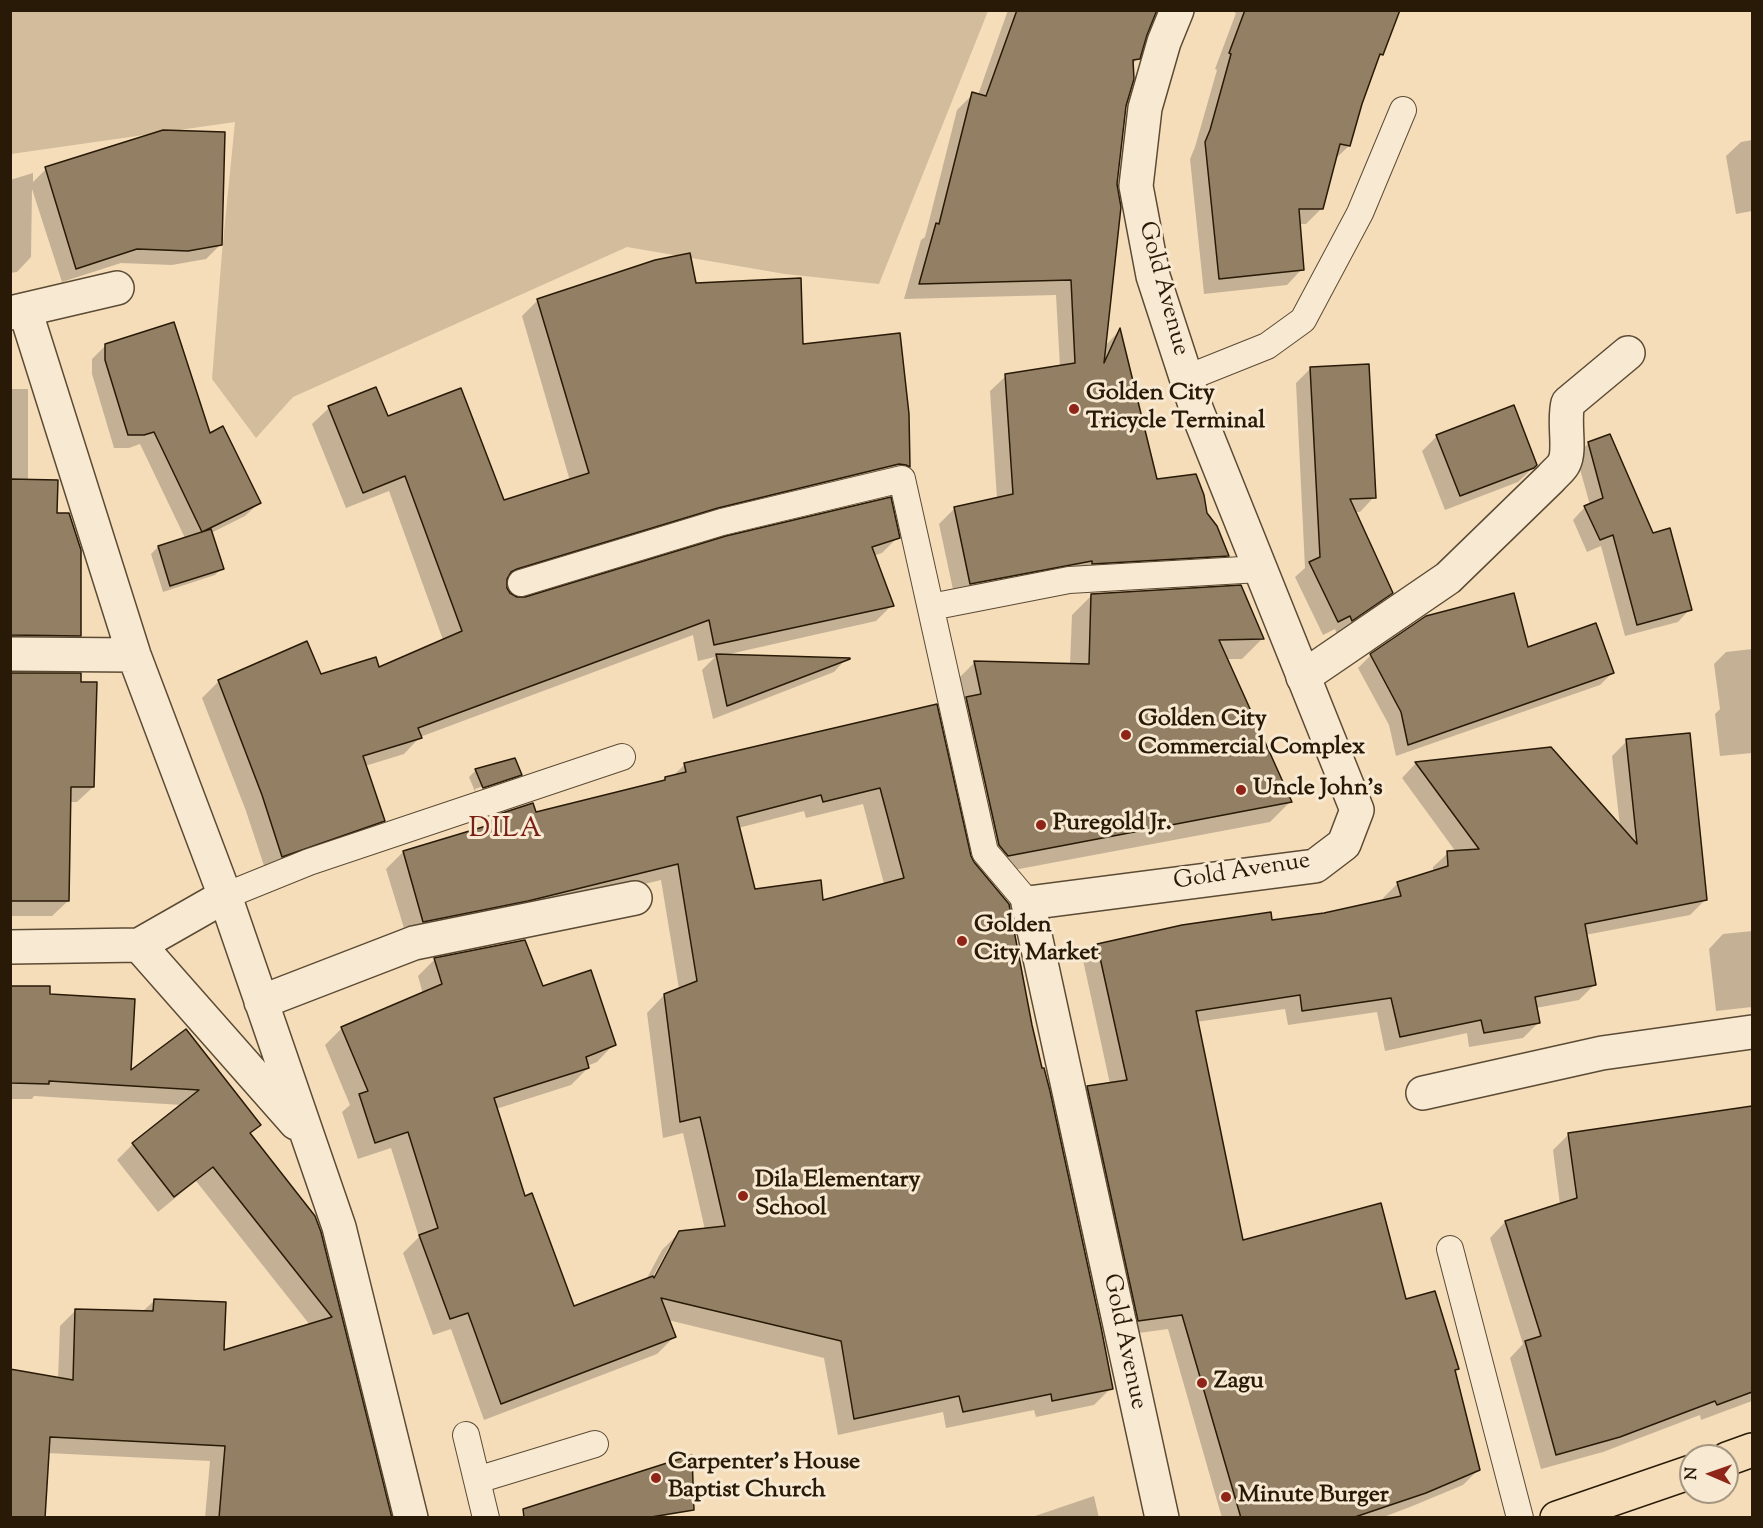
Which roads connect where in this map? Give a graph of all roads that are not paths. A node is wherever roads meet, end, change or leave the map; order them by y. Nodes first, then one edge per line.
1 (1177, 10) edge
2 (1403, 110) dead end
3 (117, 288) dead end
4 (18, 311) edge
5 (1628, 353) dead end
6 (1186, 378) junction
7 (1260, 569) junction
8 (521, 583) dead end
9 (931, 607) junction
10 (10, 654) edge
11 (135, 655) junction
12 (1303, 677) junction
13 (622, 757) dead end
14 (225, 896) junction
15 (636, 898) dead end
16 (1028, 903) junction
17 (139, 945) junction
18 (10, 947) edge
19 (261, 1002) junction
20 (1752, 1032) edge
21 (1423, 1093) dead end
22 (308, 1137) junction
23 (1450, 1249) dead end
24 (466, 1435) dead end
25 (596, 1444) dead end
26 (1679, 1477) edge
27 (477, 1480) junction
28 (1608, 1509) edge
29 (411, 1518) edge
30 (486, 1518) edge
31 (1162, 1518) edge
32 (1520, 1518) edge
33 (1557, 1518) edge

1 - 6 street, Gold Avenue
2 - 6 lane
3 - 4 street
4 - 11 street
5 - 12 street
6 - 7 street, Gold Avenue
7 - 9 lane
7 - 12 street, Gold Avenue
8 - 9 lane
9 - 16 lane
10 - 11 street
11 - 14 street
12 - 16 street, Gold Avenue
13 - 14 lane
14 - 17 street
14 - 19 street
15 - 19 street
16 - 31 street, Gold Avenue
17 - 18 street
17 - 22 street
19 - 22 street
20 - 21 street
22 - 29 street
23 - 32 lane
24 - 27 lane
25 - 27 lane
26 - 28 highway
27 - 30 lane
28 - 33 highway

